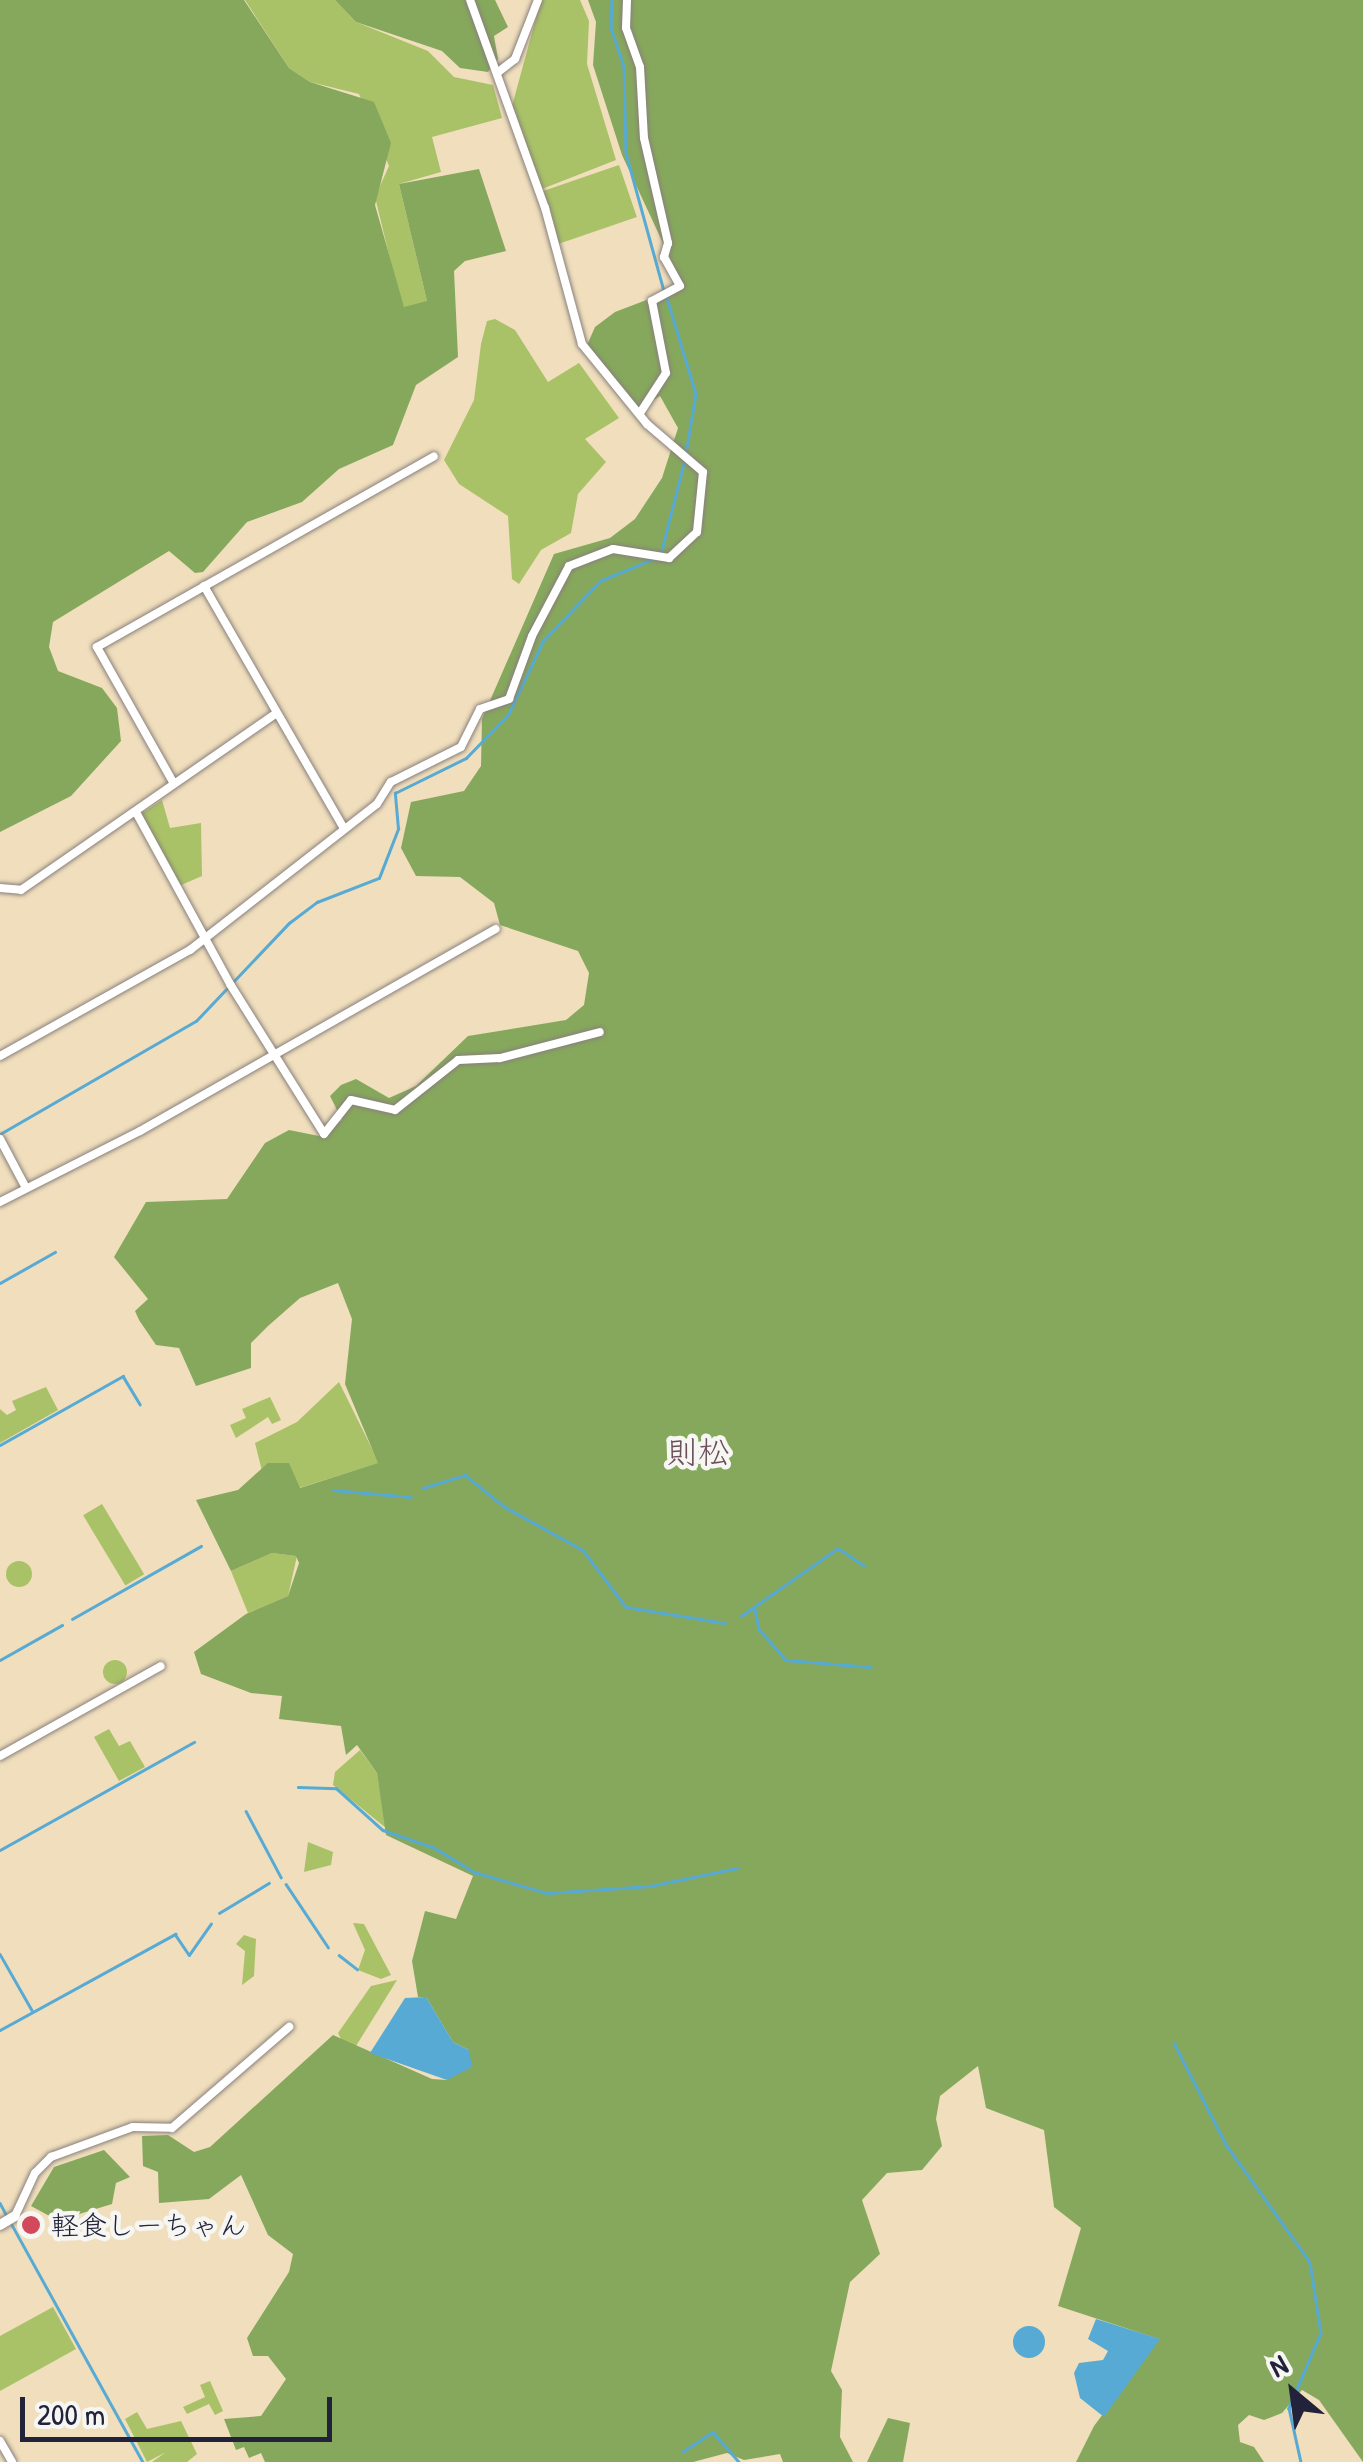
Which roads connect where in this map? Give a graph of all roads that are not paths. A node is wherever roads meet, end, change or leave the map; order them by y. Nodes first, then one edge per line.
1 (470, 0) edge
2 (538, 0) edge
3 (627, 0) edge
4 (497, 73) junction
5 (640, 413) junction
6 (434, 456) dead end
7 (204, 586) junction
8 (275, 714) junction
9 (173, 782) junction
10 (137, 814) junction
11 (344, 828) junction
12 (0, 888) edge
13 (496, 928) dead end
14 (204, 937) junction
15 (600, 1032) dead end
16 (273, 1052) junction
17 (0, 1056) edge
18 (0, 1139) edge
19 (26, 1188) junction
20 (0, 1202) edge
21 (161, 1666) dead end
22 (0, 1756) edge
23 (289, 2026) dead end
24 (15, 2216) joint
25 (2, 2224) edge
26 (0, 2441) edge
27 (12, 2462) edge

1 - 4 street
2 - 4 street
3 - 5 street
4 - 5 street
5 - 11 street
6 - 7 street
7 - 8 street
7 - 9 street
8 - 9 street
8 - 11 street
9 - 10 street
10 - 12 street
10 - 14 street
11 - 14 street
13 - 16 street
14 - 16 street
14 - 17 street
15 - 16 street
16 - 19 street
18 - 19 street
19 - 20 street
21 - 22 street
23 - 24 street
24 - 25 street
26 - 27 street

